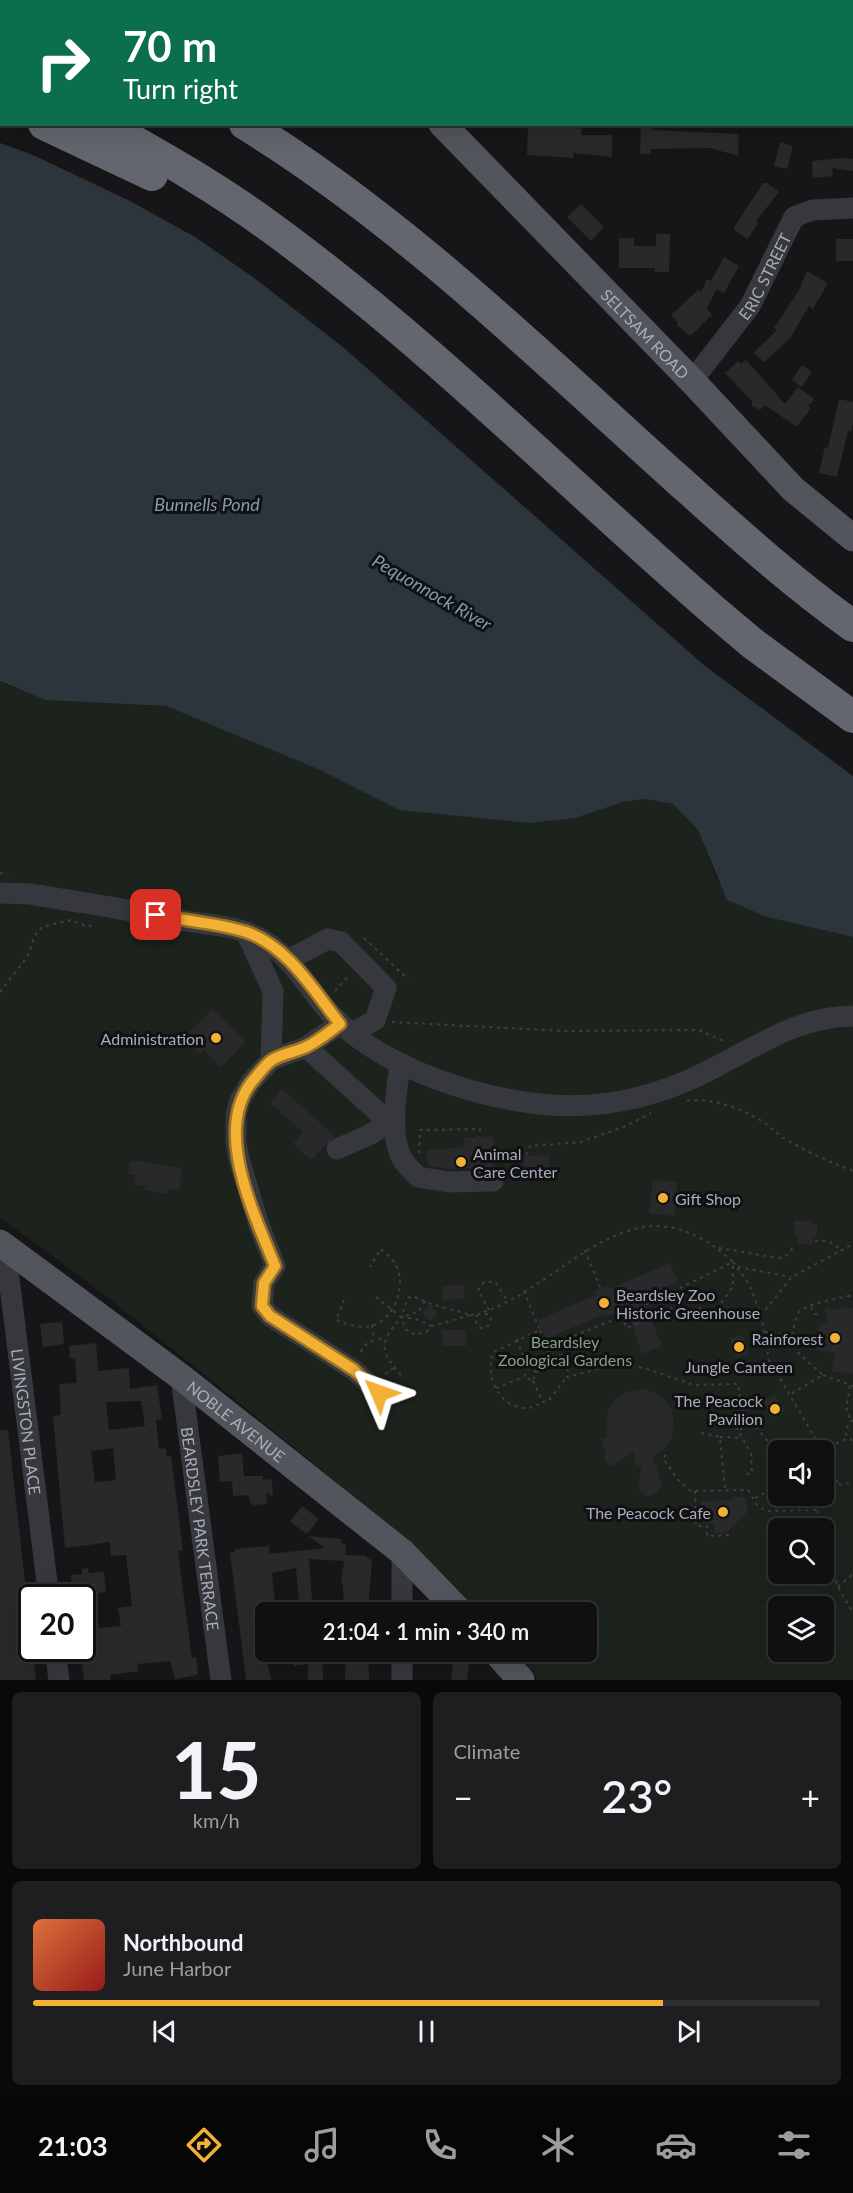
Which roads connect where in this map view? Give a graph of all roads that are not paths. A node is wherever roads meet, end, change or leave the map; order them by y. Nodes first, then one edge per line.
1 (49, 126) edge
2 (107, 126) edge
3 (248, 126) edge
4 (444, 126) edge
5 (853, 208) edge
6 (359, 295) junction
7 (692, 381) junction
8 (853, 538) edge
9 (853, 626) edge
10 (853, 717) edge
11 (0, 893) edge
12 (246, 932) junction
13 (288, 960) junction
14 (853, 1016) edge
15 (347, 1029) junction
16 (306, 1047) junction
17 (271, 1060) junction
18 (400, 1064) junction
19 (394, 1119) junction
20 (337, 1149) dead end
21 (493, 1181) dead end
22 (2, 1245) edge
23 (181, 1377) junction
24 (379, 1393) dead end
25 (402, 1552) junction
26 (47, 1584) edge
27 (402, 1602) edge
28 (450, 1602) edge
29 (57, 1662) edge
30 (402, 1662) edge
31 (505, 1662) edge
32 (59, 1680) edge
33 (221, 1680) edge
34 (402, 1680) edge
35 (521, 1680) edge

1 - 6 highway
2 - 6 highway
3 - 9 highway
4 - 7 main road, SELTSAM ROAD
5 - 7 street, ERIC STREET
6 - 10 highway
7 - 8 main road, SELTSAM ROAD
11 - 12 street
12 - 13 street
12 - 17 street
13 - 15 street
13 - 15 street
14 - 18 street
15 - 16 street
15 - 18 street
16 - 17 street
16 - 19 street
17 - 24 street
18 - 19 street
19 - 20 street
19 - 21 street
22 - 23 main road, NOBLE AVENUE
22 - 26 street, LIVINGSTON PLACE
23 - 25 main road, NOBLE AVENUE
23 - 33 street, BEARDSLEY PARK TERRACE
25 - 27 street
25 - 28 main road, NOBLE AVENUE
29 - 32 street
30 - 34 street
31 - 35 main road

